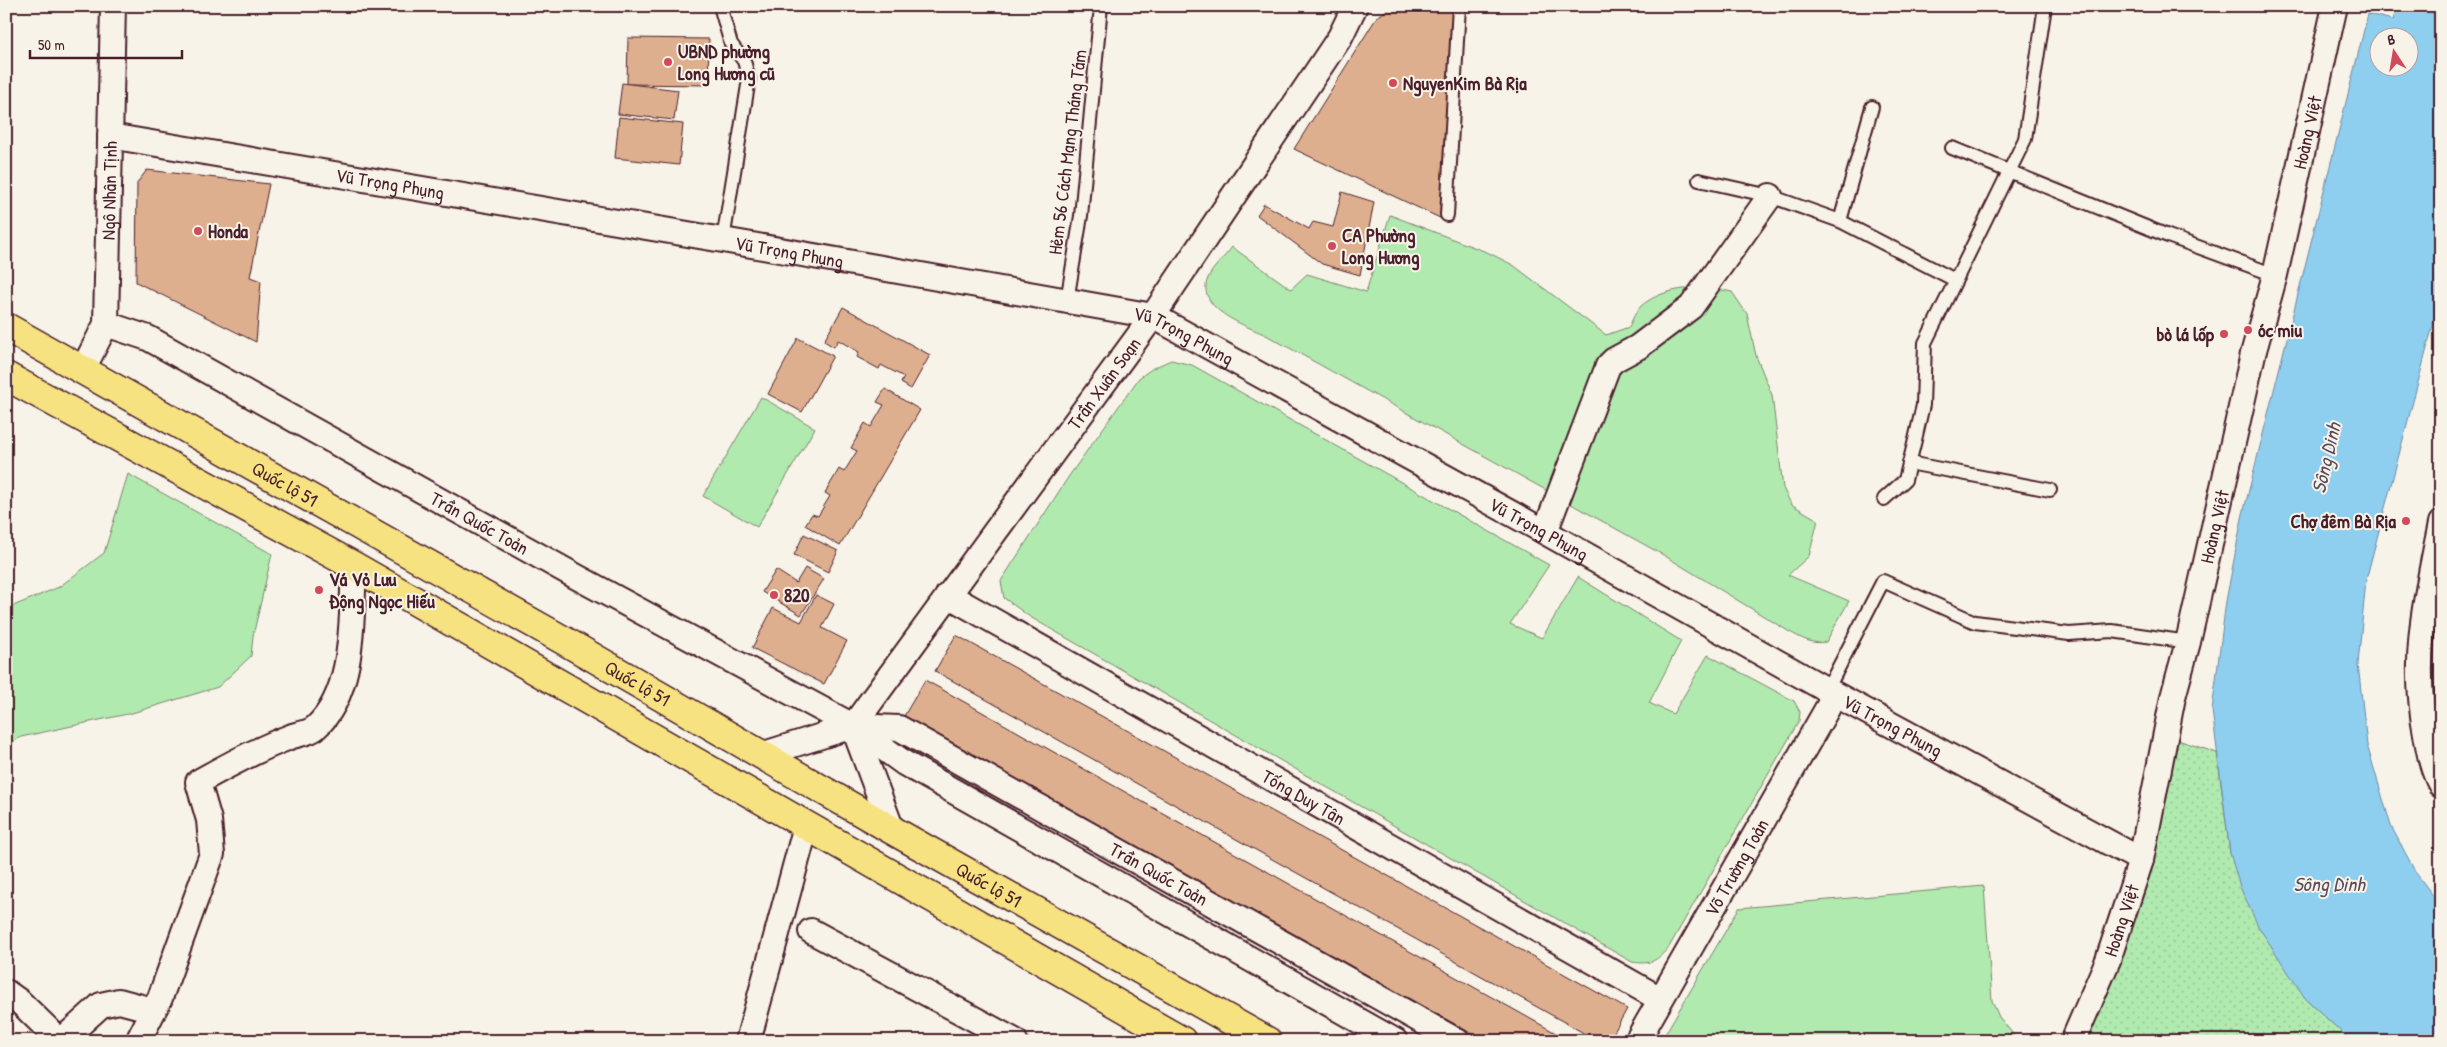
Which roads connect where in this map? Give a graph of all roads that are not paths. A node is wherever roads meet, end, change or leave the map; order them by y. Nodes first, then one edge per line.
1 (113, 6) edge
2 (720, 6) edge
3 (1101, 6) edge
4 (1355, 6) edge
5 (1459, 6) edge
6 (2046, 6) edge
7 (2335, 6) edge
8 (1872, 108) dead end
9 (110, 136) junction
10 (1952, 148) dead end
11 (2009, 171) junction
12 (1699, 180) dead end
13 (1770, 196) junction
14 (1447, 215) dead end
15 (1840, 221) junction
16 (723, 240) junction
17 (2275, 275) junction
18 (1954, 280) junction
19 (1066, 301) junction
20 (1153, 316) junction
21 (106, 324) junction
22 (6, 327) edge
23 (84, 369) junction
24 (6, 376) edge
25 (1909, 463) junction
26 (2050, 490) dead end
27 (1884, 498) dead end
28 (2441, 523) edge
29 (1545, 532) junction
30 (354, 566) junction
31 (2434, 590) edge
32 (948, 595) junction
33 (2188, 642) junction
34 (1831, 692) junction
35 (853, 726) junction
36 (764, 754) junction
37 (2441, 785) edge
38 (806, 826) junction
39 (892, 830) junction
40 (1106, 845) junction
41 (2141, 860) junction
42 (1092, 871) junction
43 (811, 931) dead end
44 (1357, 985) junction
45 (6, 992) edge
46 (1660, 999) junction
47 (153, 1010) junction
48 (1345, 1013) junction
49 (60, 1041) edge
50 (138, 1041) edge
51 (748, 1041) edge
52 (1015, 1041) edge
53 (1182, 1041) edge
54 (1267, 1041) edge
55 (1395, 1041) edge
56 (1457, 1041) edge
57 (1637, 1041) edge
58 (2073, 1041) edge

1 - 9 street, Ngô Nhân Tịnh
2 - 16 lane
3 - 19 lane, Hẻm 56 Cách Mạng Tháng Tám
4 - 20 street, Trần Xuân Soạn
5 - 14 lane
6 - 11 lane
7 - 17 street, Hoàng Việt
8 - 15 lane
9 - 16 street, Vũ Trọng Phụng
9 - 21 street, Ngô Nhân Tịnh
10 - 11 lane
11 - 17 lane
11 - 18 lane
12 - 13 lane
13 - 15 lane
13 - 29 street
15 - 18 lane
16 - 19 street, Vũ Trọng Phụng
17 - 33 street, Hoàng Việt
18 - 25 lane
19 - 20 street, Vũ Trọng Phụng
20 - 29 street, Vũ Trọng Phụng
20 - 32 street, Trần Xuân Soạn
21 - 23 street, Ngô Nhân Tịnh
21 - 35 street, Trần Quốc Toản
22 - 23 highway, Quốc lộ 51
23 - 36 highway, Quốc lộ 51
24 - 30 highway, Quốc lộ 51
25 - 26 lane
25 - 27 lane
28 - 31 street
29 - 34 street, Vũ Trọng Phụng
30 - 38 highway, Quốc lộ 51
30 - 47 street
31 - 37 street
32 - 35 street, Trần Xuân Soạn
32 - 46 street, Tống Duy Tân
33 - 34 lane
33 - 41 street, Hoàng Việt
34 - 41 street, Vũ Trọng Phụng
34 - 46 street, Võ Trường Toản
35 - 36 street
35 - 39 street
35 - 40 street, Trần Quốc Toản
35 - 42 street, Trần Quốc Toản
36 - 39 highway, Quốc lộ 51
38 - 51 street
38 - 53 highway, Quốc lộ 51
39 - 54 highway, Quốc lộ 51
40 - 42 street
40 - 44 street, Trần Quốc Toản
41 - 58 street, Hoàng Việt
42 - 48 street, Trần Quốc Toản
43 - 52 street
44 - 48 street
44 - 56 street, Trần Quốc Toản
45 - 49 street
46 - 57 street, Võ Trường Toản
47 - 49 street
47 - 50 street
48 - 55 street, Trần Quốc Toản

